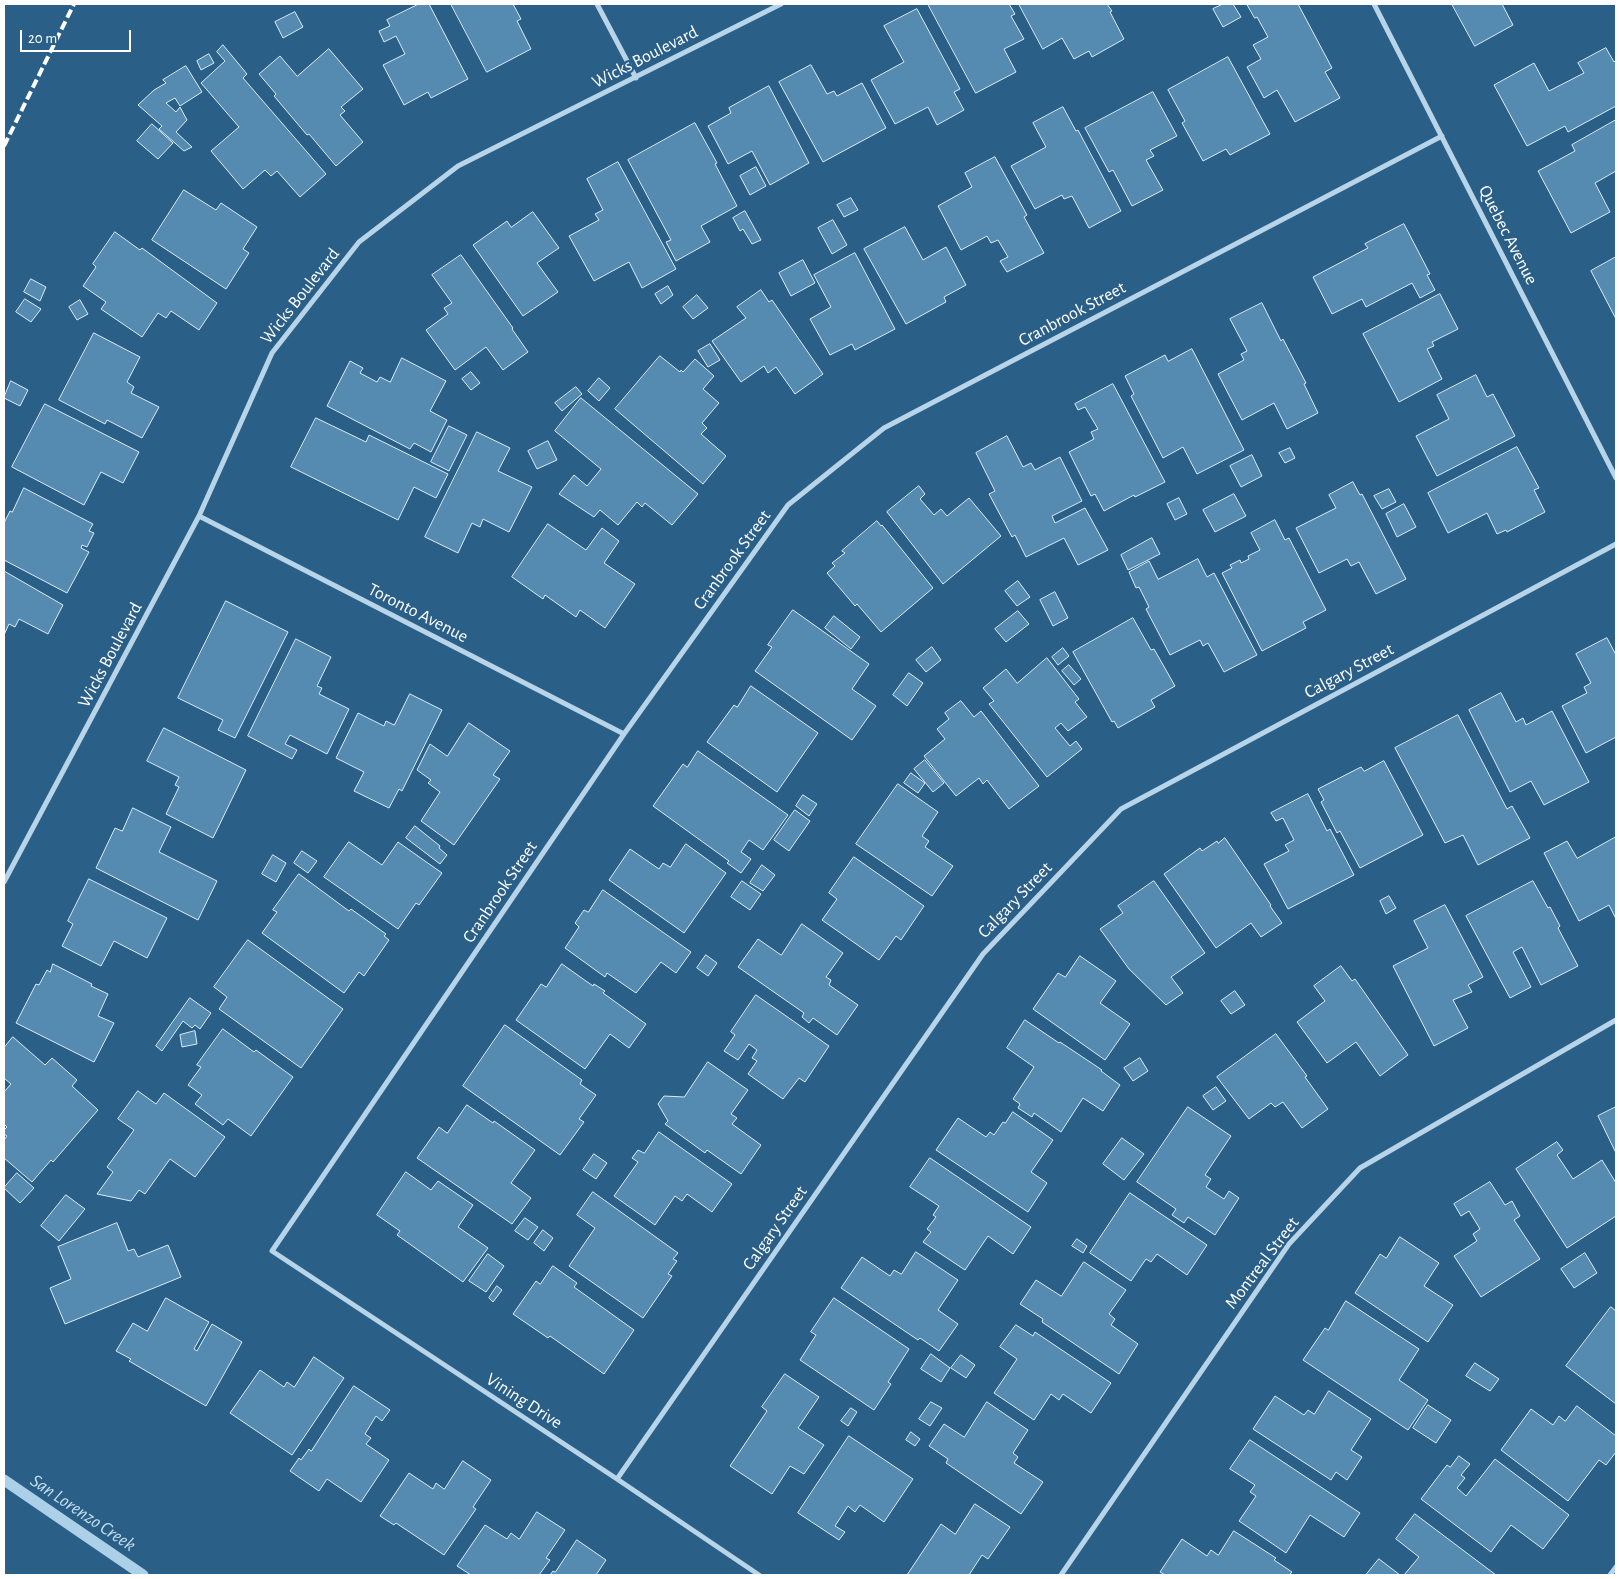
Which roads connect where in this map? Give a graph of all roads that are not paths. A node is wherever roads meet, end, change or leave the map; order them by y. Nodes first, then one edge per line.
1 (598, 4) edge
2 (781, 4) edge
3 (1374, 4) edge
4 (636, 78) junction
5 (1442, 136) junction
6 (1616, 478) edge
7 (199, 516) junction
8 (1616, 544) edge
9 (624, 734) junction
10 (4, 882) edge
11 (1616, 1020) edge
12 (272, 1251) joint
13 (617, 1479) junction
14 (1616, 1567) edge
15 (759, 1575) edge
16 (1061, 1575) edge
17 (1610, 1575) edge

1 - 4 street
2 - 4 street, Wicks Boulevard
3 - 5 street, Quebec Avenue
4 - 7 street, Wicks Boulevard
5 - 6 street, Quebec Avenue
5 - 9 street, Cranbrook Street
7 - 9 street, Toronto Avenue
7 - 10 street, Wicks Boulevard
8 - 13 street, Calgary Street
9 - 12 street, Cranbrook Street
11 - 16 street, Montreal Street
12 - 13 street, Vining Drive
13 - 15 street, Vining Drive
14 - 17 street

